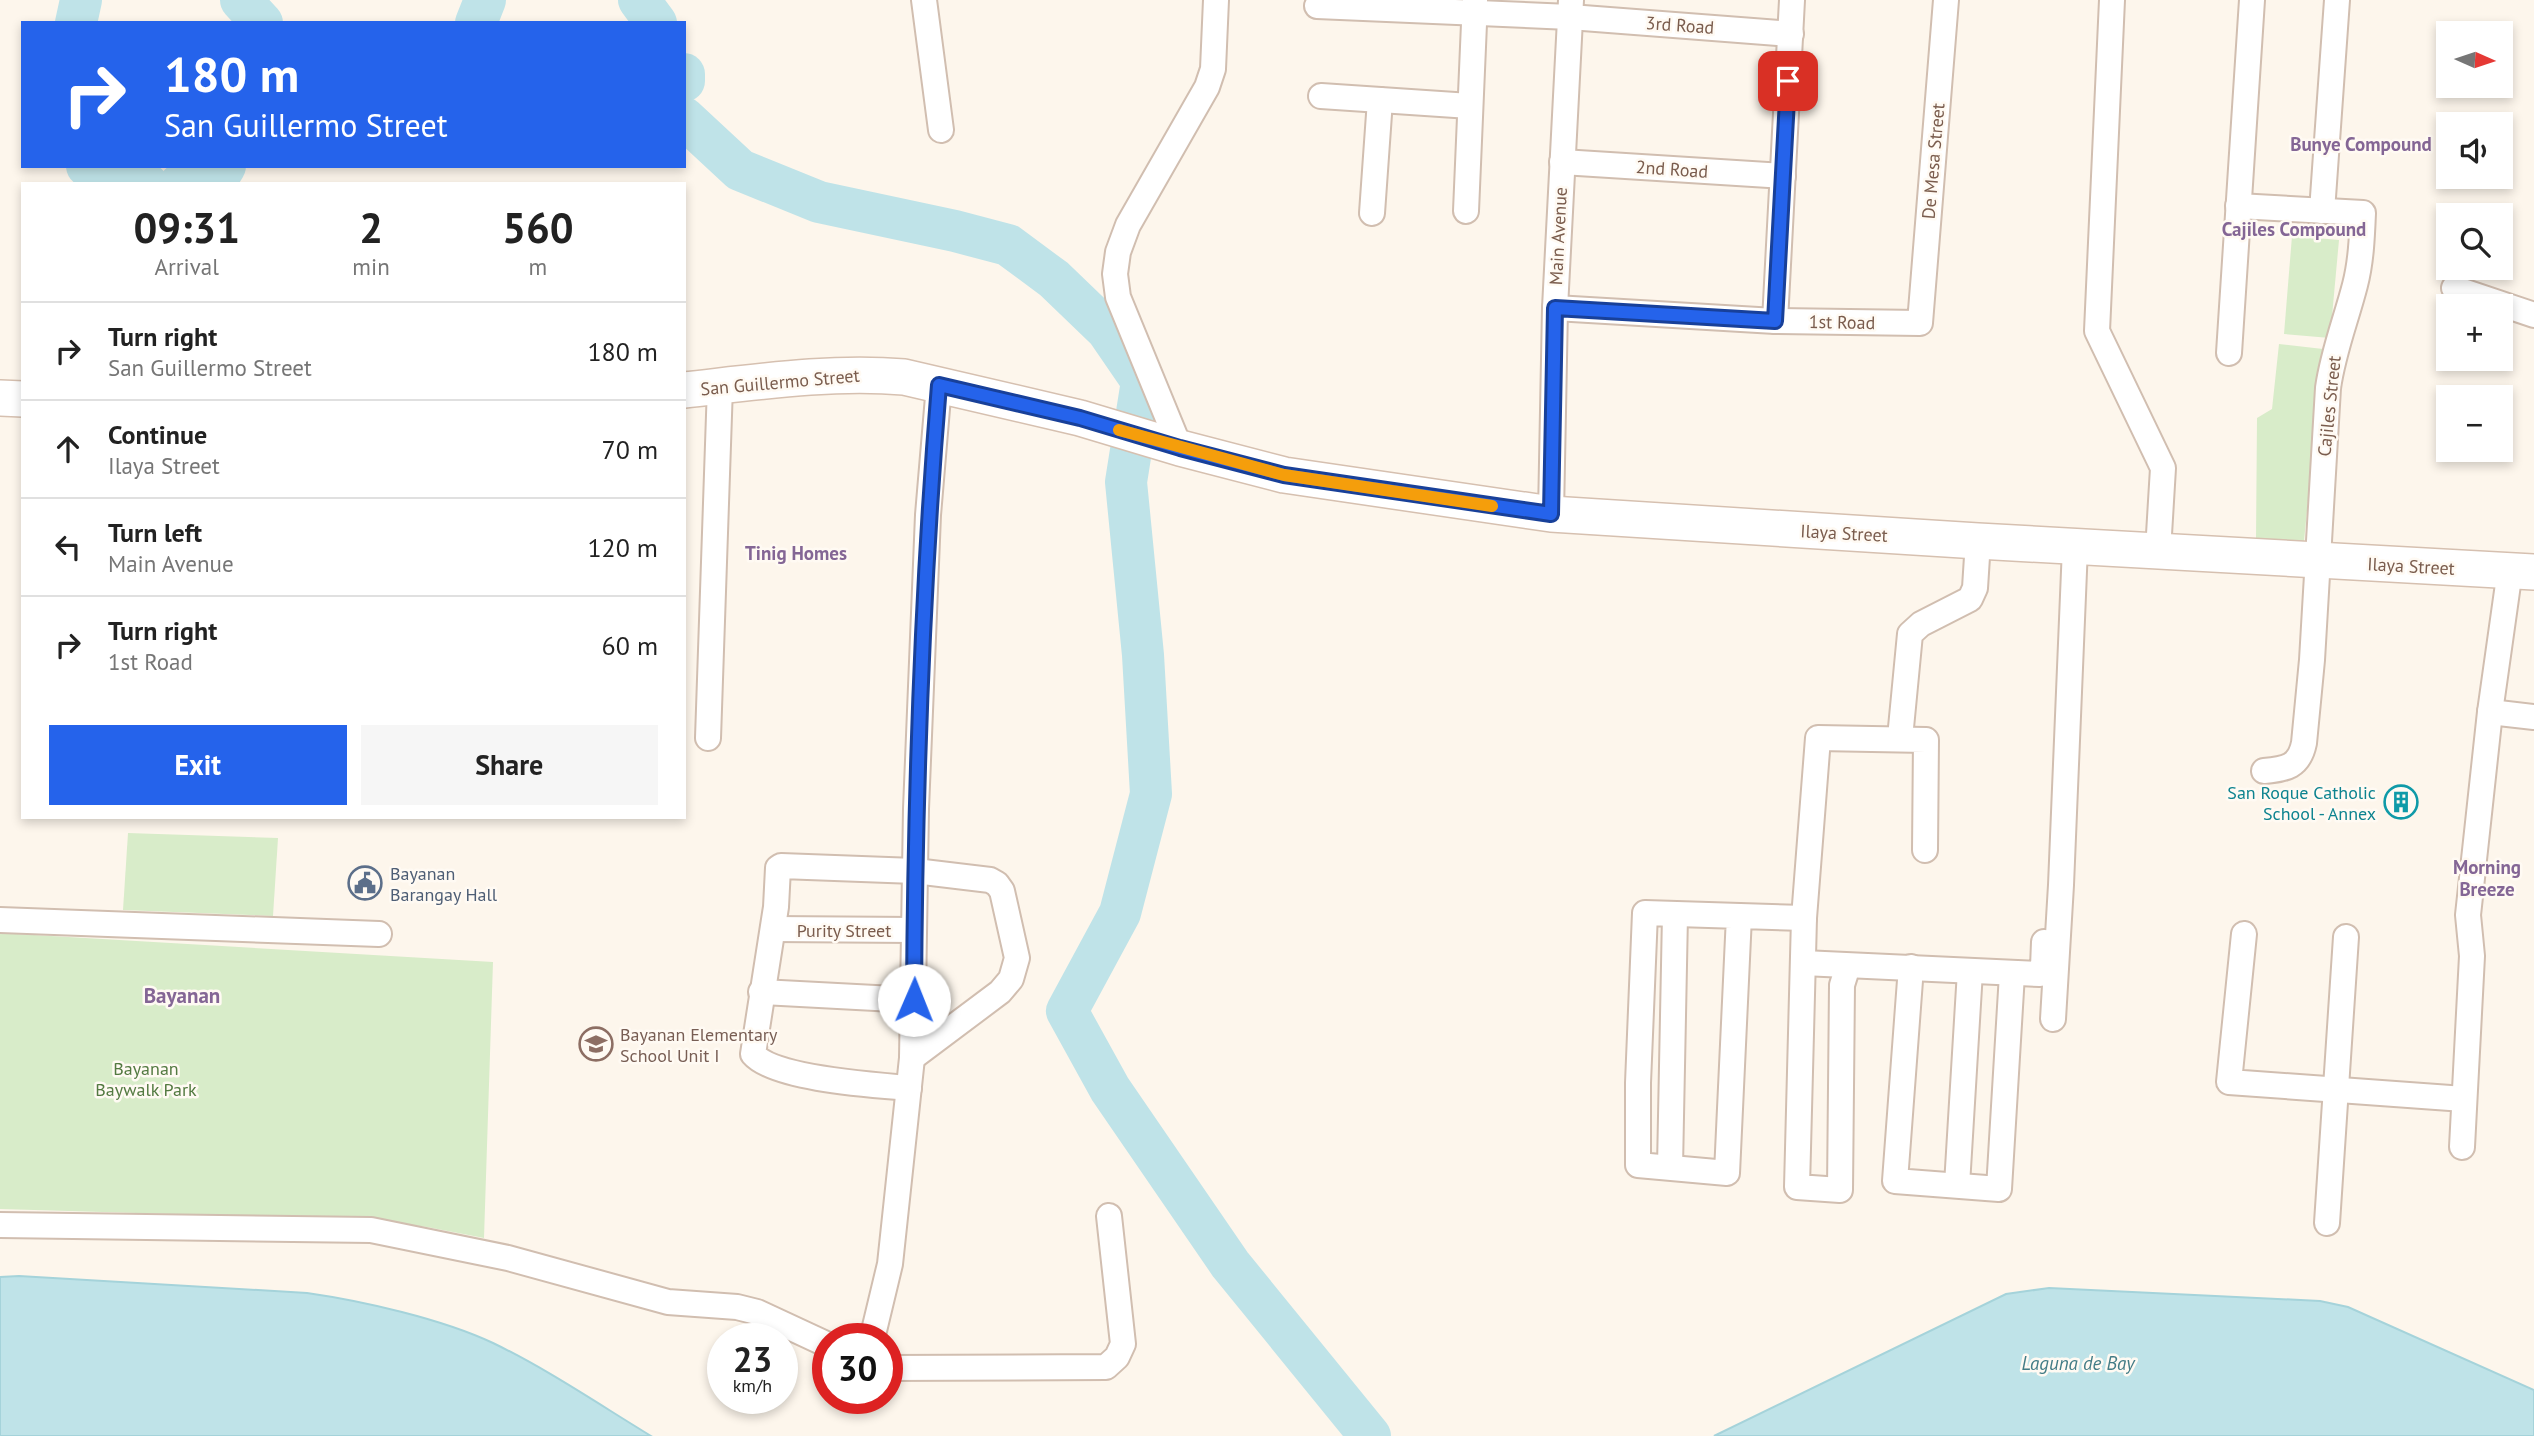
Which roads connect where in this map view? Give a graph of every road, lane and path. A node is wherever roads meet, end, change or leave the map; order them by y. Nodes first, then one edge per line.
1 (924, 0) edge
2 (1216, 0) edge
3 (1793, 0) edge
4 (1946, 0) edge
5 (2112, 0) edge
6 (2252, 0) edge
7 (2337, 0) edge
8 (1317, 6) dead end
9 (1475, 7) edge
10 (1570, 8) edge
11 (1791, 34) junction
12 (1321, 96) dead end
13 (1380, 100) junction
14 (1470, 106) junction
15 (941, 130) dead end
16 (1562, 162) junction
17 (1783, 176) junction
18 (2238, 206) junction
19 (1466, 211) dead end
20 (2322, 211) junction
21 (1372, 213) dead end
22 (2454, 288) dead end
23 (1555, 308) junction
24 (2534, 315) edge
25 (1775, 321) junction
26 (1920, 323) joint
27 (2229, 353) dead end
28 (939, 385) junction
29 (720, 386) junction
30 (686, 390) edge
31 (0, 398) edge
32 (21, 399) edge
33 (1171, 446) junction
34 (1551, 514) junction
35 (1978, 541) junction
36 (2075, 547) junction
37 (2158, 551) junction
38 (2318, 560) junction
39 (2522, 571) edge
40 (2490, 712) junction
41 (2534, 717) edge
42 (708, 738) dead end
43 (1900, 738) junction
44 (2264, 771) dead end
45 (1925, 850) dead end
46 (915, 870) junction
47 (2062, 885) junction
48 (1739, 916) junction
49 (1804, 918) junction
50 (0, 920) edge
51 (773, 929) junction
52 (915, 930) junction
53 (379, 934) dead end
54 (2244, 934) dead end
55 (2346, 937) dead end
56 (1803, 963) junction
57 (1848, 966) junction
58 (1911, 967) junction
59 (1970, 971) junction
60 (2012, 974) junction
61 (761, 992) junction
62 (914, 1000) junction
63 (2053, 1018) dead end
64 (912, 1058) junction
65 (909, 1088) junction
66 (2335, 1089) junction
67 (2464, 1099) junction
68 (2462, 1147) dead end
69 (1957, 1185) junction
70 (1110, 1216) dead end
71 (2326, 1223) dead end
72 (0, 1225) edge
73 (876, 1323) edge
74 (812, 1338) edge
75 (903, 1368) edge

1 - 15 street
2 - 33 street
3 - 11 street
4 - 26 street, De Mesa Street
5 - 37 street
6 - 18 street
7 - 20 street
8 - 9 street, 3rd Road
9 - 10 street, 3rd Road
9 - 14 street
10 - 11 street, 3rd Road
10 - 16 street, Main Avenue
11 - 17 street
12 - 13 street
13 - 14 street
13 - 21 street
14 - 19 street
16 - 17 street, 2nd Road
16 - 23 street, Main Avenue
17 - 25 street
18 - 20 street
18 - 27 street
20 - 38 street, Cajiles Street
22 - 24 street
23 - 25 street, 1st Road
23 - 34 street, Main Avenue
25 - 26 street, 1st Road
28 - 29 main road, San Guillermo Street
28 - 33 main road, San Guillermo Street
28 - 46 street
29 - 30 main road, San Guillermo Street
29 - 42 street
31 - 32 main road
33 - 34 main road, Ilaya Street
34 - 35 main road, Ilaya Street
35 - 36 main road, Ilaya Street
35 - 43 street
36 - 37 main road, Ilaya Street
36 - 47 street
37 - 38 main road, Ilaya Street
38 - 39 main road, Ilaya Street
38 - 44 street, Cajiles Street
39 - 40 street
40 - 41 street
40 - 67 street
43 - 45 street
43 - 49 street
46 - 51 street
46 - 52 street
46 - 64 street
47 - 60 street
47 - 63 street
48 - 48 street
48 - 49 street
49 - 56 street
50 - 53 street
51 - 52 street, Purity Street
51 - 61 street
52 - 62 street
54 - 66 street
55 - 66 street
56 - 57 street
56 - 57 street
57 - 58 street
58 - 59 street
58 - 69 street
59 - 60 street
59 - 69 street
60 - 69 street
61 - 62 street
61 - 65 street
62 - 64 street
64 - 65 street
65 - 73 street
66 - 67 street
66 - 71 street
67 - 68 street
70 - 75 street
72 - 74 street

